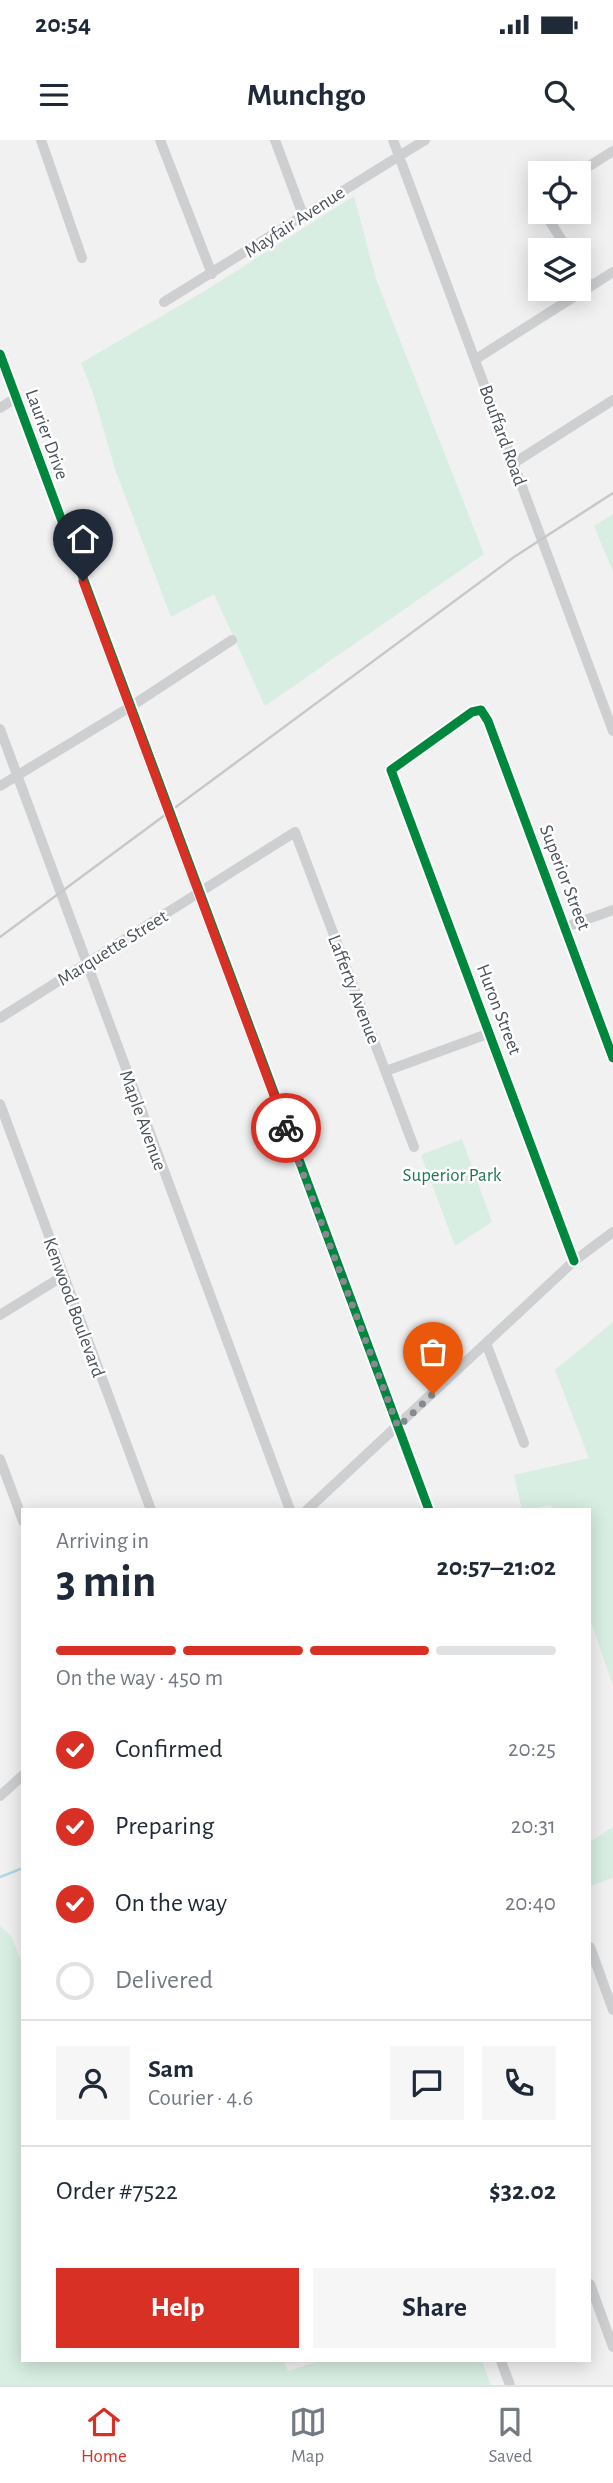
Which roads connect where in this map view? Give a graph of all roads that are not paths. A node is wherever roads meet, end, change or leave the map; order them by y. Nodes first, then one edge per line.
1 (41, 140) edge
2 (160, 140) edge
3 (275, 140) edge
4 (393, 140) edge
5 (425, 140) edge
6 (613, 151) edge
7 (399, 155) junction
8 (591, 165) edge
9 (303, 215) junction
10 (82, 258) dead end
11 (613, 272) edge
12 (212, 274) junction
13 (591, 285) edge
14 (567, 301) edge
15 (164, 302) dead end
16 (0, 354) edge
17 (476, 359) junction
18 (16, 398) junction
19 (613, 400) edge
20 (0, 408) edge
21 (514, 463) junction
22 (232, 640) dead end
23 (130, 708) junction
24 (0, 729) edge
25 (613, 731) edge
26 (391, 771) joint
27 (17, 775) junction
28 (0, 786) edge
29 (295, 832) joint
30 (199, 894) junction
31 (613, 910) edge
32 (566, 927) junction
33 (86, 964) junction
34 (0, 1018) edge
35 (490, 1033) junction
36 (613, 1058) edge
37 (386, 1071) junction
38 (0, 1104) edge
39 (414, 1147) dead end
40 (613, 1232) edge
41 (574, 1261) junction
42 (64, 1276) junction
43 (0, 1315) edge
44 (486, 1343) junction
45 (398, 1427) junction
46 (524, 1443) dead end
47 (0, 1459) edge
48 (150, 1508) edge
49 (289, 1508) edge
50 (309, 1508) edge
51 (428, 1508) edge
52 (21, 1516) edge
53 (21, 1777) edge
54 (0, 1796) edge
55 (591, 1950) edge
56 (613, 2010) edge
57 (591, 2287) edge
58 (613, 2347) edge
59 (501, 2362) edge
60 (510, 2385) edge

1 - 10 street
2 - 12 street
3 - 9 street
4 - 7 street, Bouffard Road
5 - 7 street, Mayfair Avenue
6 - 8 street
7 - 9 street, Mayfair Avenue
7 - 17 street, Bouffard Road
9 - 12 street, Mayfair Avenue
11 - 13 street
12 - 15 street, Mayfair Avenue
14 - 17 street
16 - 18 street, Laurier Drive
17 - 21 street, Bouffard Road
18 - 20 street
18 - 23 street, Laurier Drive
19 - 21 street
21 - 25 street, Bouffard Road
22 - 23 street
23 - 27 street
23 - 30 street, Laurier Drive
24 - 27 street, Maple Avenue
26 - 32 street, Superior Street
26 - 35 street, Huron Street
27 - 28 street
27 - 33 street, Maple Avenue
29 - 30 street, Marquette Street
29 - 37 street, Lafferty Avenue
30 - 33 street, Marquette Street
30 - 45 street, Laurier Drive
31 - 32 street
32 - 36 street, Superior Street
33 - 34 street, Marquette Street
33 - 49 street, Maple Avenue
35 - 37 street
35 - 41 street, Huron Street
37 - 39 street, Lafferty Avenue
38 - 42 street, Kenwood Boulevard
40 - 41 street
41 - 44 street
42 - 43 street
42 - 48 street, Kenwood Boulevard
44 - 45 street
44 - 46 street
45 - 50 street
45 - 51 street, Laurier Drive
47 - 52 street
53 - 54 street
55 - 56 street
57 - 58 street
59 - 60 street

